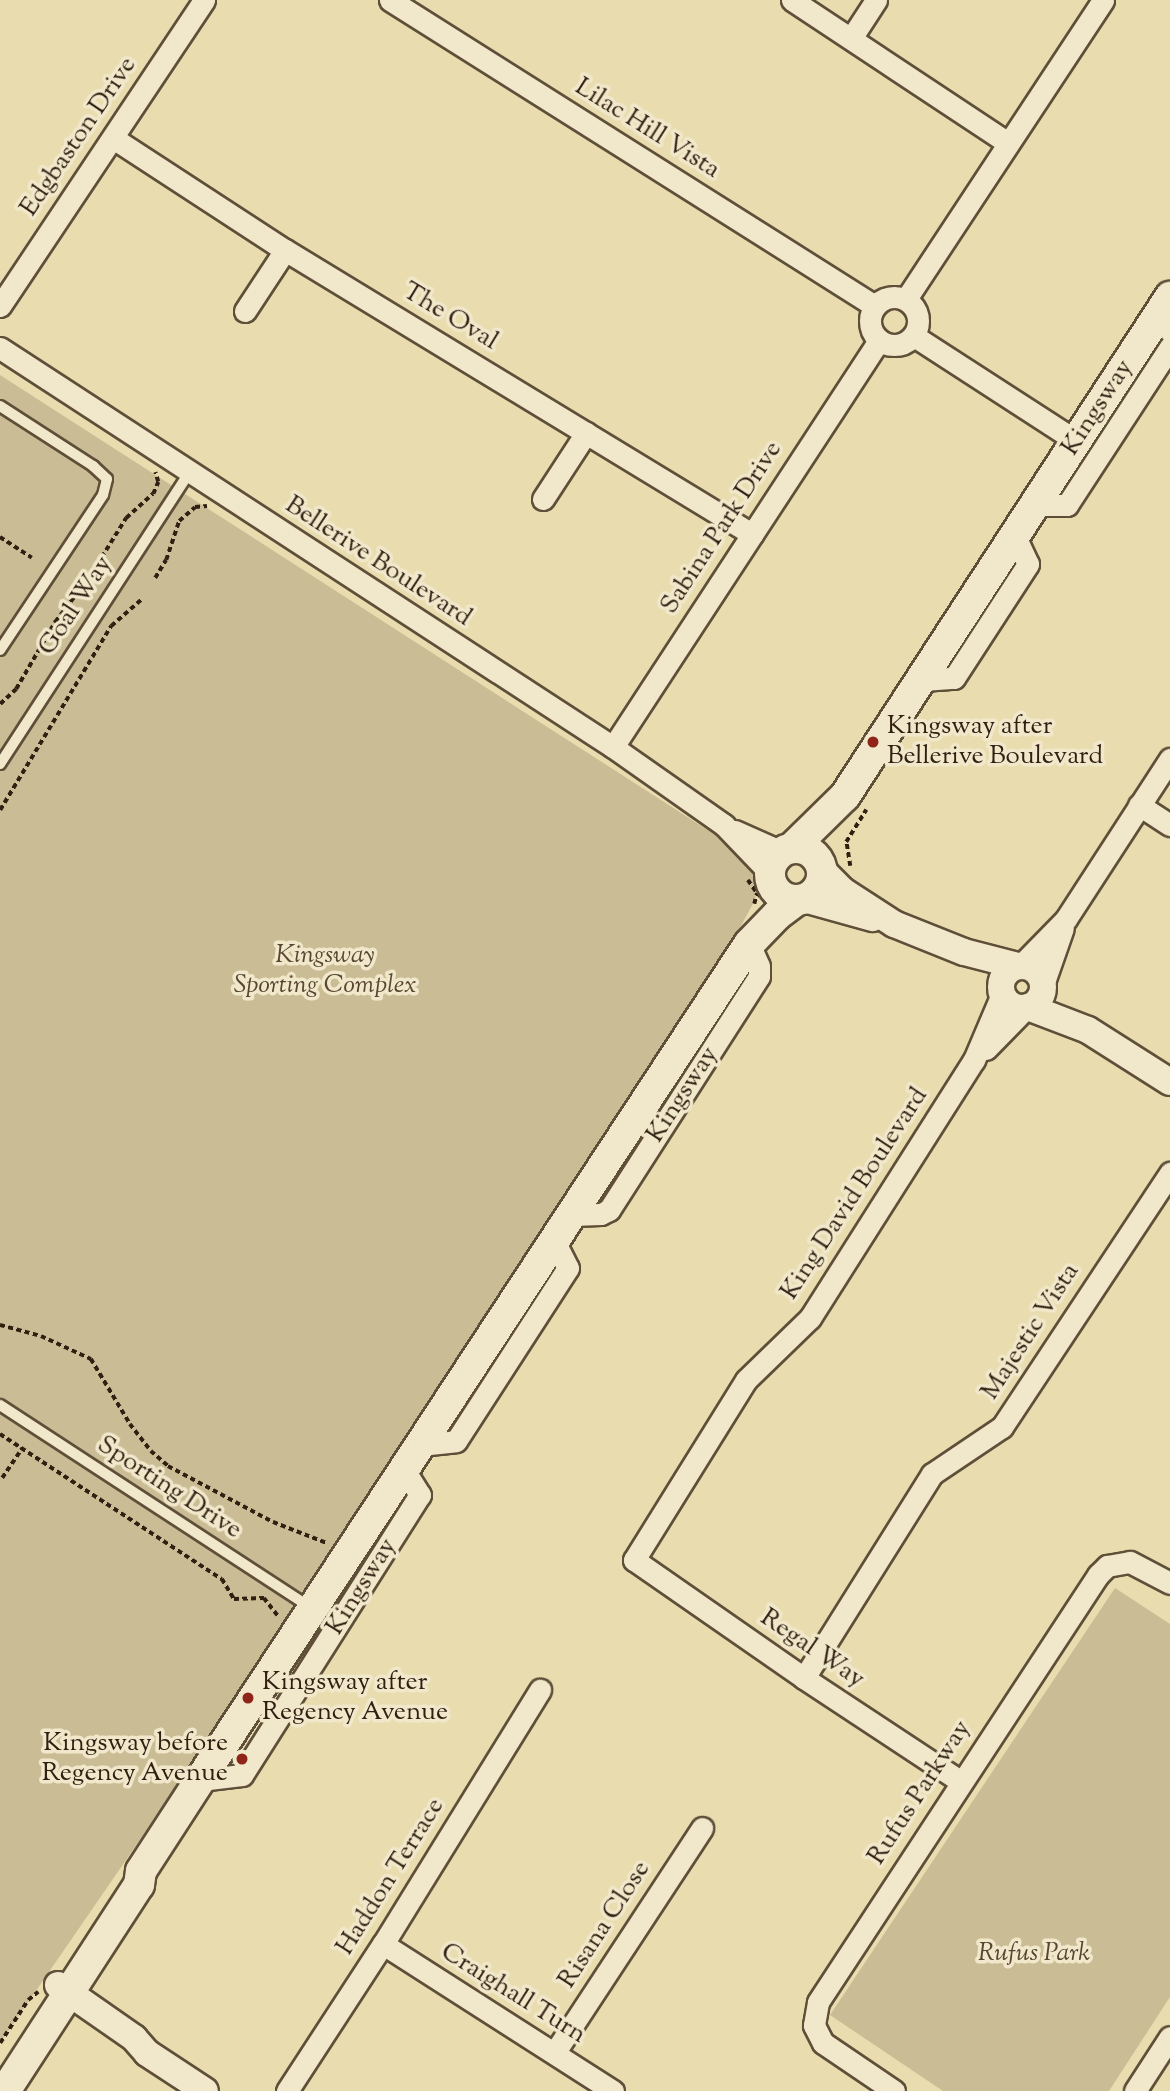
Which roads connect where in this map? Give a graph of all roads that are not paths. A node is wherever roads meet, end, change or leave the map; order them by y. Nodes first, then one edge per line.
1 (205, 0) edge
2 (390, 0) edge
3 (792, 0) edge
4 (876, 0) edge
5 (1103, 0) edge
6 (852, 37) junction
7 (113, 138) junction
8 (1008, 143) junction
9 (285, 250) junction
10 (906, 299) junction
11 (0, 306) edge
12 (875, 306) junction
13 (245, 311) dead end
14 (1167, 313) edge
15 (914, 336) junction
16 (879, 340) junction
17 (1170, 347) edge
18 (0, 348) edge
19 (0, 406) edge
20 (586, 433) junction
21 (1076, 441) junction
22 (189, 473) junction
23 (543, 499) dead end
24 (1035, 505) junction
25 (752, 534) junction
26 (0, 650) edge
27 (613, 747) junction
28 (1170, 759) edge
29 (0, 764) edge
30 (856, 802) junction
31 (1139, 805) junction
32 (1170, 825) edge
33 (820, 866) junction
34 (774, 885) junction
35 (1066, 919) junction
36 (894, 924) junction
37 (964, 952) junction
38 (1020, 966) junction
39 (1002, 992) junction
40 (1035, 997) junction
41 (974, 1060) junction
42 (1170, 1082) edge
43 (1170, 1173) edge
44 (0, 1405) edge
45 (412, 1457) junction
46 (634, 1560) joint
47 (1169, 1580) edge
48 (312, 1609) junction
49 (804, 1678) junction
50 (540, 1690) dead end
51 (200, 1780) junction
52 (960, 1782) junction
53 (702, 1828) dead end
54 (383, 1944) junction
55 (54, 1995) junction
56 (1170, 2037) edge
57 (555, 2052) junction
58 (0, 2074) edge
59 (871, 2085) edge
60 (6, 2091) edge
61 (205, 2091) edge
62 (287, 2091) edge
63 (612, 2091) edge
64 (894, 2091) edge
65 (1135, 2091) edge

1 - 7 street, Edgbaston Drive
2 - 12 street, Lilac Hill Vista
3 - 6 street
4 - 6 street
5 - 8 street
6 - 8 street
7 - 9 street, The Oval
7 - 11 street, Edgbaston Drive
8 - 10 street
9 - 13 street
9 - 20 street, The Oval
10 - 12 street
10 - 15 street
12 - 16 street
14 - 21 main road, Kingsway
15 - 16 street
15 - 21 street
16 - 25 street, Sabina Park Drive
17 - 24 street, Kingsway
18 - 22 street, Bellerive Boulevard
19 - 26 lane
20 - 23 street
20 - 25 street, The Oval
21 - 24 main road, Kingsway
22 - 27 street, Bellerive Boulevard
22 - 29 lane, Goal Way
24 - 30 main road, Kingsway
25 - 27 street, Sabina Park Drive
27 - 34 street, Bellerive Boulevard
28 - 31 street, King David Boulevard
30 - 33 main road, Kingsway
30 - 34 main road, Kingsway
31 - 32 street
31 - 35 street, King David Boulevard
33 - 34 main road
33 - 36 street
34 - 36 street
34 - 45 main road, Kingsway
35 - 38 street, King David Boulevard
35 - 40 street, King David Boulevard
36 - 37 street
37 - 38 street
37 - 39 street
38 - 39 street
38 - 40 street
39 - 40 street
39 - 41 street, King David Boulevard
40 - 41 street, King David Boulevard
40 - 42 street
41 - 46 street, King David Boulevard
43 - 49 street, Majestic Vista
44 - 48 lane, Sporting Drive
45 - 48 main road, Kingsway
45 - 51 street, Kingsway
46 - 49 street, Regal Way
47 - 52 street, Rufus Parkway
48 - 51 main road, Kingsway
49 - 52 street, Regal Way
50 - 54 street, Haddon Terrace
51 - 55 main road, Kingsway
52 - 59 street, Rufus Parkway
53 - 57 street, Risana Close
54 - 57 street, Craighall Turn
54 - 62 street, Haddon Terrace
55 - 58 main road, Kingsway
55 - 60 main road, Kingsway
55 - 61 street
56 - 65 street
57 - 63 street, Craighall Turn
59 - 64 street, Rufus Parkway

